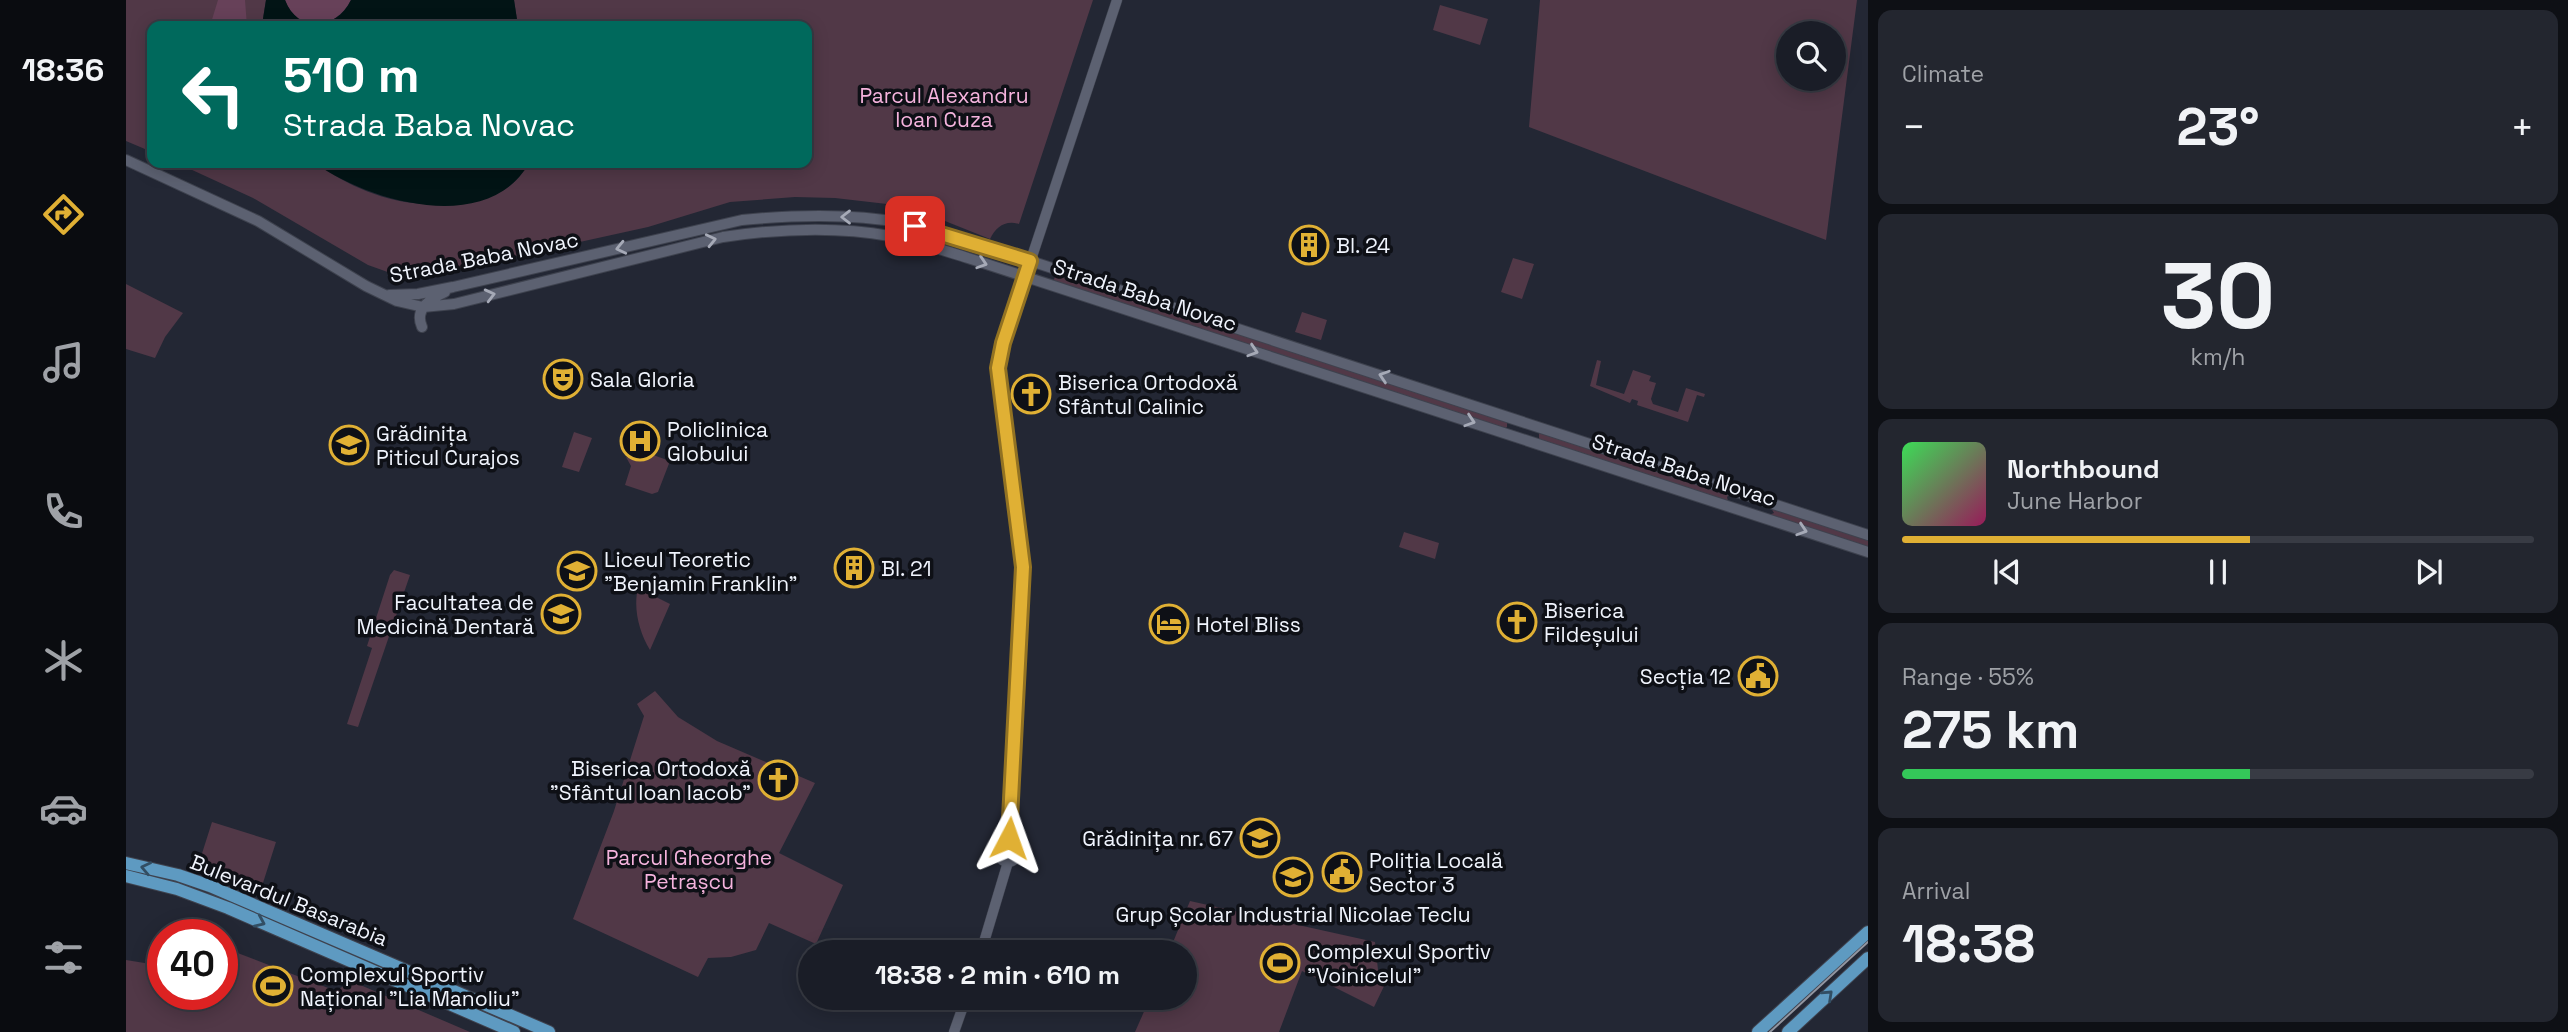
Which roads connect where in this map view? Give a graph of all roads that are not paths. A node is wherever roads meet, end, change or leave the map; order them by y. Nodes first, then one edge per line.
1 (1117, 0) edge
2 (126, 160) edge
3 (1030, 261) junction
4 (1025, 277) junction
5 (464, 285) junction
6 (383, 295) junction
7 (423, 307) junction
8 (422, 327) dead end
9 (1868, 535) edge
10 (1868, 552) edge
11 (126, 863) edge
12 (126, 876) edge
13 (1868, 932) edge
14 (985, 940) edge
15 (1868, 958) edge
16 (962, 1010) edge
17 (514, 1032) edge
18 (549, 1032) edge
19 (954, 1032) edge
20 (1758, 1032) edge
21 (1788, 1032) edge

1 - 3 street
2 - 6 main road
3 - 4 street
3 -> 5 main road, Strada Baba Novac
9 -> 3 main road, Strada Baba Novac
7 -> 4 main road, Strada Baba Novac
4 -> 10 main road, Strada Baba Novac
4 - 14 street
5 - 6 main road, Strada Baba Novac
5 - 7 main road
6 - 7 main road, Strada Baba Novac
7 - 8 main road
18 -> 11 main road, Bulevardul Basarabia
12 -> 17 main road, Bulevardul Basarabia
13 - 20 main road
21 -> 15 main road
16 - 19 street

